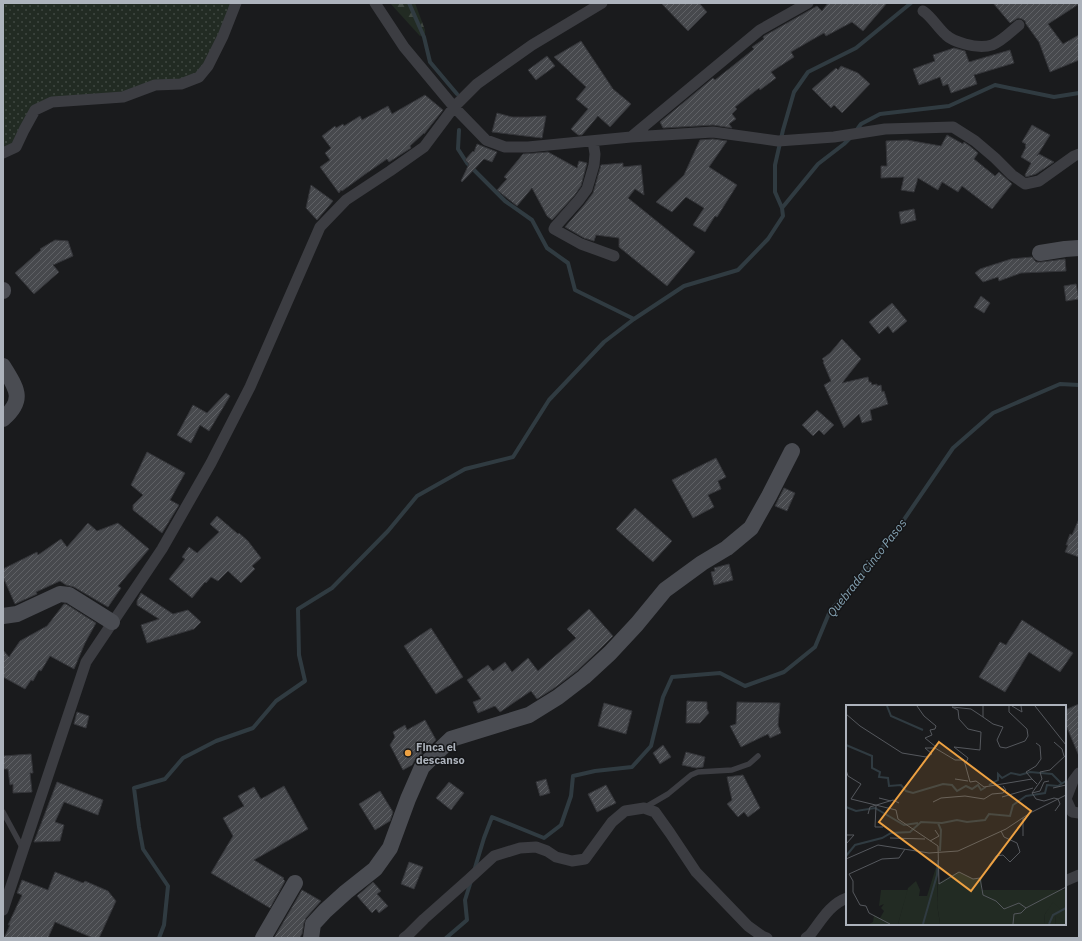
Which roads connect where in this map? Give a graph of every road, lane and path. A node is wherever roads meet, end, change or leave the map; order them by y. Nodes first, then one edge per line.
1 (236, 3) edge
2 (375, 3) edge
3 (602, 3) edge
4 (808, 3) edge
5 (922, 7) edge
6 (1019, 25) dead end
7 (938, 32) dead end
8 (454, 107) junction
9 (631, 137) junction
10 (593, 141) junction
11 (3, 153) edge
12 (1079, 154) edge
13 (1079, 248) edge
14 (1040, 253) dead end
15 (614, 256) dead end
16 (3, 366) edge
17 (3, 419) edge
18 (792, 451) dead end
19 (3, 616) edge
20 (112, 622) junction
21 (758, 756) dead end
22 (1079, 774) edge
23 (644, 808) junction
24 (3, 812) edge
25 (1079, 814) edge
26 (23, 849) junction
27 (1079, 875) edge
28 (1066, 882) edge
29 (1066, 882) edge
30 (1079, 882) edge
31 (295, 883) dead end
32 (846, 898) edge
33 (3, 910) edge
34 (764, 937) edge
35 (263, 938) edge
36 (311, 938) edge
37 (404, 938) edge
38 (806, 938) edge

1 - 11 street
2 - 8 street
3 - 8 street
4 - 9 street
5 - 6 street
5 - 7 lane
8 - 10 street
8 - 20 street
9 - 10 street
9 - 12 street
10 - 15 street
13 - 14 street
16 - 17 street
18 - 36 street
19 - 20 street
20 - 26 street
21 - 23 lane
22 - 25 street
23 - 34 street
23 - 37 street
24 - 26 lane
26 - 33 street
27 - 28 street
29 - 30 street
31 - 35 street
32 - 38 street

